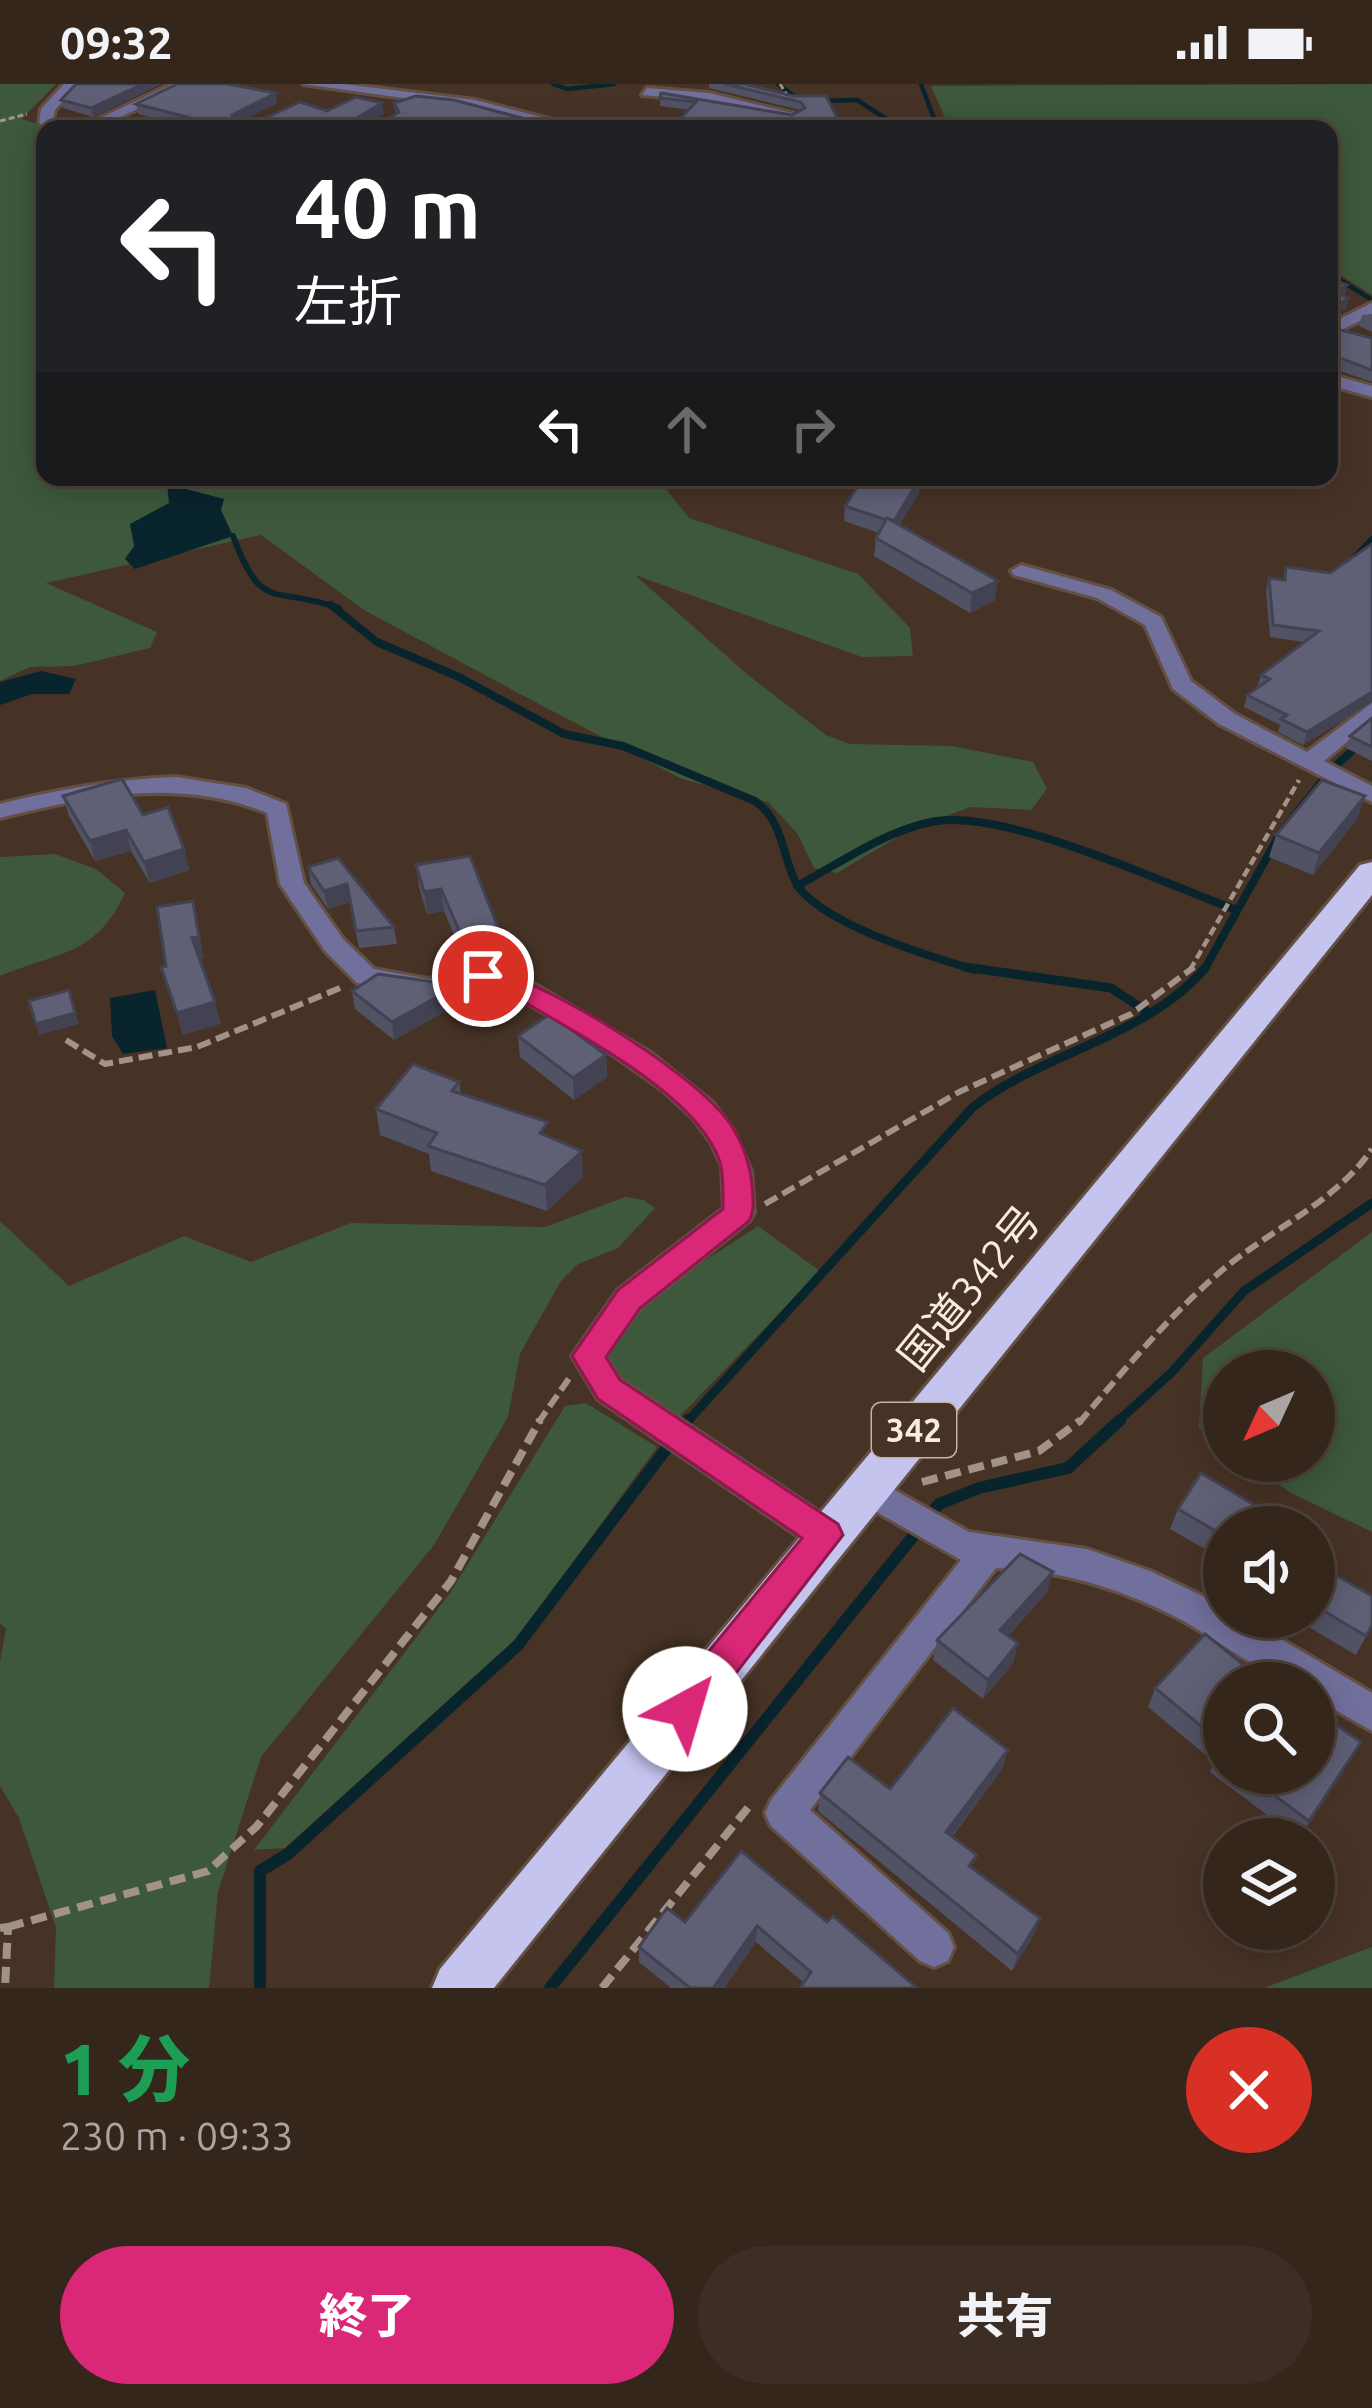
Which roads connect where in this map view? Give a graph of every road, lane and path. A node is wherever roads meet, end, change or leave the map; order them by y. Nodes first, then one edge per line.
1 (71, 84) edge
2 (183, 84) edge
3 (308, 91) edge
4 (647, 92) dead end
5 (793, 115) edge
6 (46, 120) edge
7 (104, 120) edge
8 (543, 120) edge
9 (1372, 308) edge
10 (1338, 325) edge
11 (1338, 330) edge
12 (1353, 335) edge
13 (1338, 382) edge
14 (1372, 392) edge
15 (1021, 571) dead end
16 (1372, 710) edge
17 (1309, 762) junction
18 (1372, 795) edge
19 (0, 811) edge
20 (1372, 873) edge
21 (365, 977) junction
22 (66, 1040) dead end
23 (1372, 1149) edge
24 (739, 1213) junction
25 (588, 1356) junction
26 (872, 1491) junction
27 (825, 1535) junction
28 (988, 1552) junction
29 (1372, 1713) edge
30 (4, 1928) edge
31 (934, 1947) dead end
32 (5, 1988) edge
33 (459, 1988) edge

1 - 6 street
2 - 7 street
3 - 8 street
4 - 5 street
9 - 10 street
11 - 12 street
13 - 14 street
15 - 17 street
16 - 17 street
17 - 18 street
17 - 24 path
19 - 21 street
20 - 26 highway, 国道342号 / 342
21 - 22 path
21 - 24 street
23 - 26 path
24 - 25 street
25 - 27 street
25 - 30 path
26 - 27 highway, 国道342号 / 342
26 - 28 street
27 - 33 highway, 国道342号 / 342
28 - 29 street
28 - 31 street
30 - 32 path

